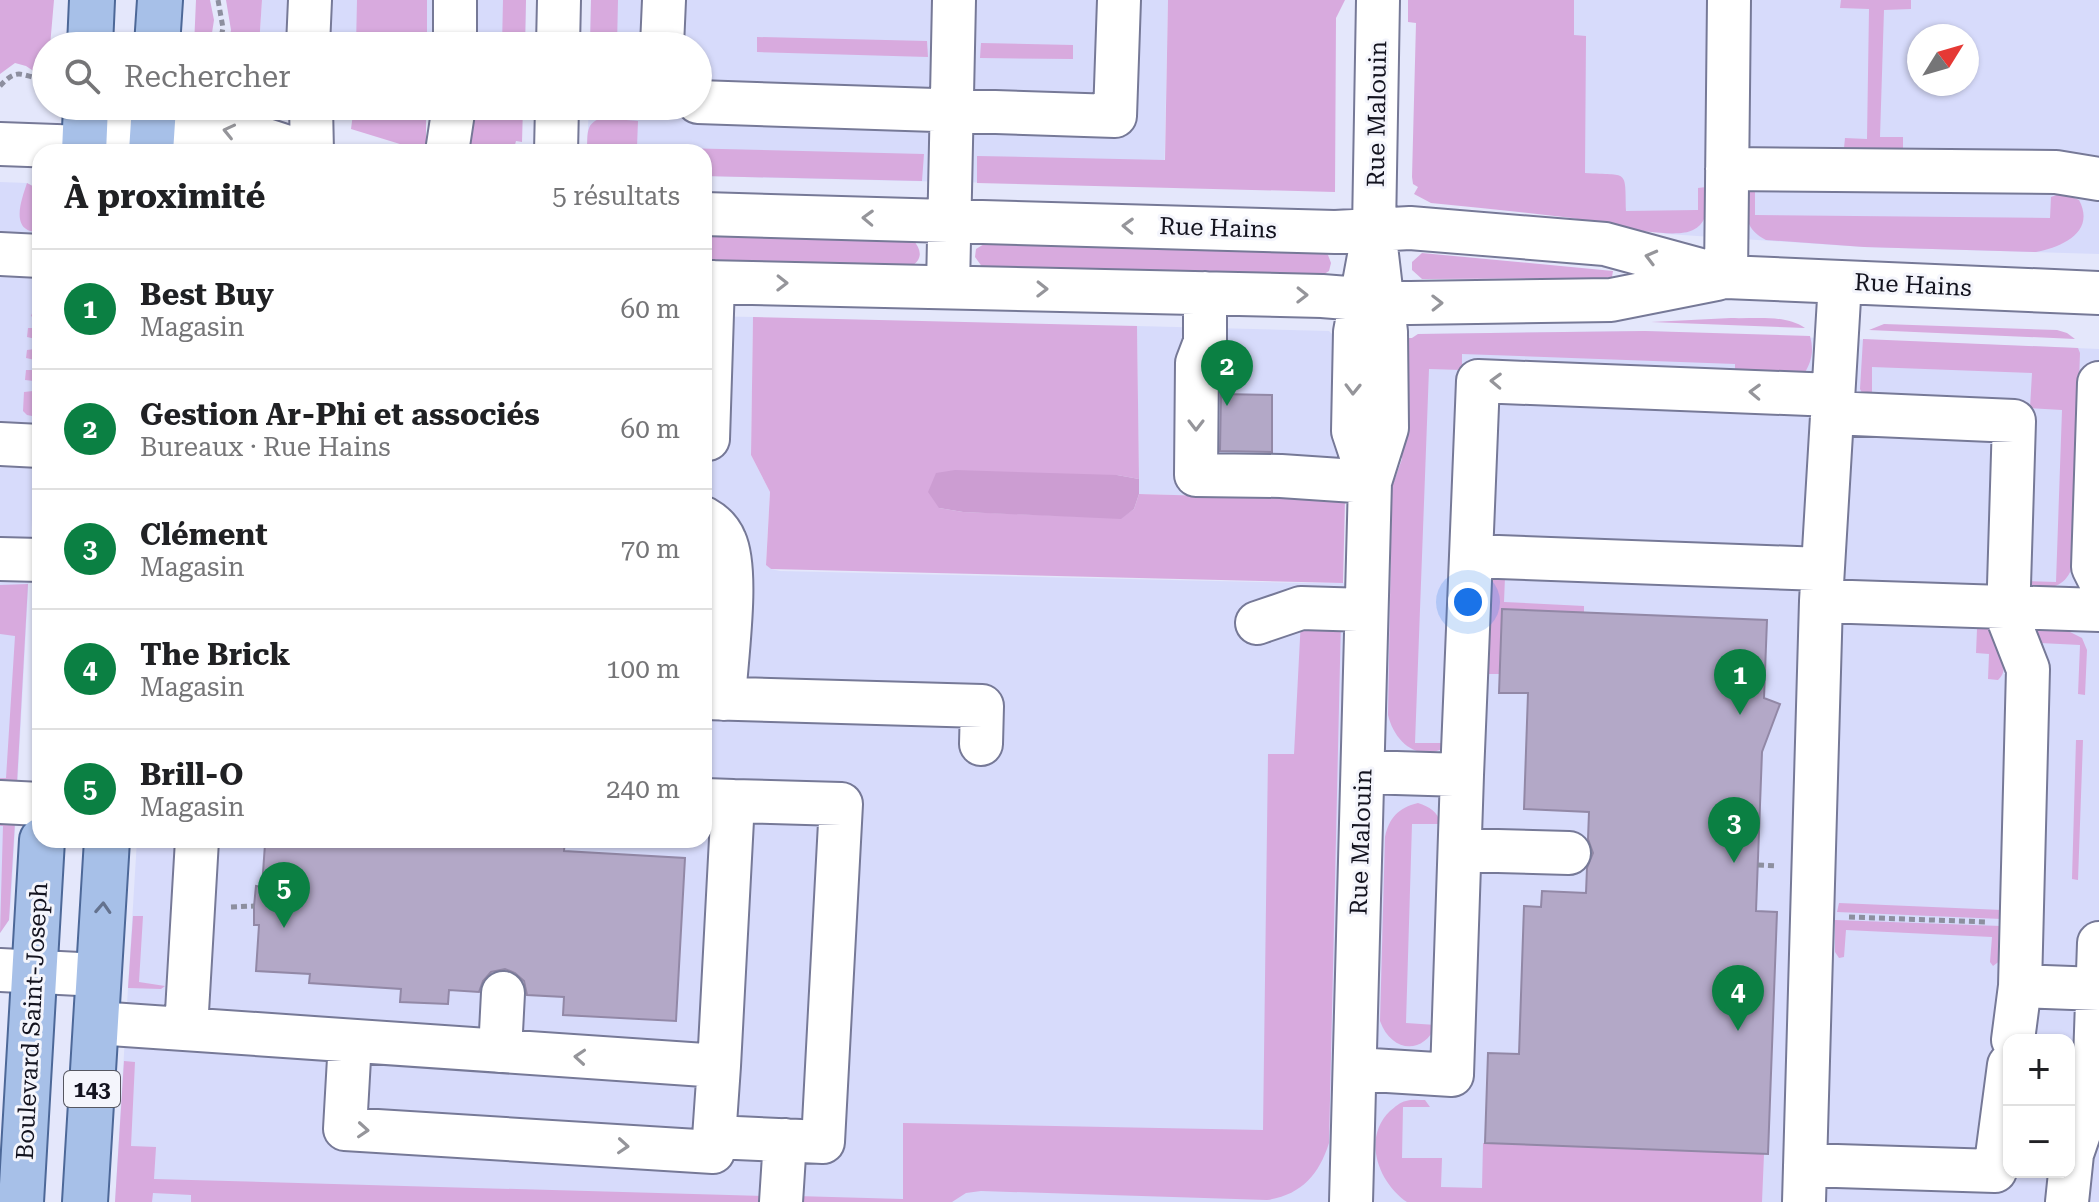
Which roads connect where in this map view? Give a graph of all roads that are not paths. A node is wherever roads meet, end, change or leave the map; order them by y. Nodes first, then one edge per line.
1 (92, 0) edge
2 (160, 0) edge
3 (310, 0) edge
4 (455, 0) edge
5 (559, 0) edge
6 (664, 0) edge
7 (954, 0) edge
8 (1119, 0) edge
9 (1378, 0) edge
10 (1729, 0) edge
11 (91, 32) edge
12 (158, 32) edge
13 (309, 32) edge
14 (455, 32) edge
15 (558, 32) edge
16 (663, 32) edge
17 (712, 103) edge
18 (951, 112) junction
19 (311, 120) edge
20 (452, 120) edge
21 (557, 120) edge
22 (153, 129) edge
23 (90, 139) edge
24 (56, 144) edge
25 (272, 144) edge
26 (312, 144) edge
27 (448, 144) edge
28 (556, 144) edge
29 (32, 147) edge
30 (1, 152) edge
31 (1727, 169) junction
32 (2099, 179) edge
33 (712, 214) edge
34 (950, 221) junction
35 (1374, 229) junction
36 (0, 254) edge
37 (32, 256) edge
38 (1726, 277) junction
39 (712, 282) edge
40 (1840, 282) junction
41 (948, 287) junction
42 (1205, 293) junction
43 (2099, 293) edge
44 (1372, 300) junction
45 (2099, 383) edge
46 (1833, 404) junction
47 (0, 444) edge
48 (32, 446) edge
49 (1370, 482) junction
50 (712, 524) edge
51 (1471, 556) junction
52 (0, 559) edge
53 (32, 560) edge
54 (2099, 579) edge
55 (1822, 585) junction
56 (2009, 606) junction
57 (1366, 610) junction
58 (2099, 610) edge
59 (1257, 623) dead end
60 (714, 699) edge
61 (981, 744) dead end
62 (1363, 772) junction
63 (1462, 775) junction
64 (718, 800) edge
65 (0, 802) edge
66 (32, 804) edge
67 (41, 848) edge
68 (107, 848) edge
69 (197, 848) edge
70 (1460, 850) junction
71 (1569, 853) dead end
72 (2099, 943) edge
73 (18, 971) edge
74 (99, 975) junction
75 (2020, 986) junction
76 (2098, 989) edge
77 (503, 993) dead end
78 (96, 1023) junction
79 (186, 1029) junction
80 (2014, 1034) edge
81 (350, 1041) junction
82 (500, 1051) junction
83 (719, 1066) junction
84 (1355, 1069) junction
85 (2097, 1097) edge
86 (2004, 1106) edge
87 (714, 1137) junction
88 (785, 1140) junction
89 (1804, 1183) edge
90 (21, 1202) edge
91 (85, 1202) edge
92 (781, 1202) edge
93 (1351, 1202) edge
94 (2067, 1202) edge

1 - 11 main road
2 - 12 main road
3 - 13 street
4 - 14 street
5 - 15 street
6 - 16 street
7 - 18 street
8 - 18 street
9 - 35 street, Rue Malouin
10 - 31 street
17 - 18 street
18 - 34 street
19 - 26 street
20 - 27 street
21 - 28 street
22 - 23 street
25 -> 22 street
23 - 24 street
29 - 30 street
31 - 32 street
31 - 38 street
34 -> 33 street, Rue Hains
35 -> 34 street, Rue Hains
34 - 41 street
38 -> 35 street, Rue Hains
35 - 44 street, Rue Malouin
36 - 37 street
38 - 40 street, Rue Hains
44 -> 38 street, Rue Hains
39 -> 41 street, Rue Hains
40 - 43 street, Rue Hains
40 - 46 street
41 -> 42 street, Rue Hains
42 -> 44 street, Rue Hains
42 -> 49 street
44 - 49 street, Rue Malouin
45 - 54 street
46 -> 51 street
46 - 55 street
46 - 56 street
47 - 48 street
49 - 57 street, Rue Malouin
50 - 60 street
51 - 55 street
51 - 63 street
52 - 53 street
55 - 56 street
55 - 89 street
56 - 58 street
56 - 75 street
57 - 59 street
57 - 62 street, Rue Malouin
60 - 61 street
62 - 63 street
62 - 84 street, Rue Malouin
63 - 70 street
64 - 83 street
64 - 88 street
65 - 66 street
67 - 73 main road, Boulevard Saint-Joseph / 143
74 -> 68 main road, 143
69 - 79 street
70 - 71 street
70 - 84 street
72 - 76 street
73 - 74 street
73 - 90 main road, Boulevard Saint-Joseph / 143
74 - 78 main road, 143
75 - 76 street
75 - 80 street
76 - 85 street
77 - 82 street
78 - 79 street
78 - 91 main road, 143
79 - 81 street
81 - 82 street
81 -> 87 street
83 -> 82 street
83 - 87 street
84 - 93 street, Rue Malouin
85 - 94 street
86 - 89 street
87 - 88 street
88 - 92 street

